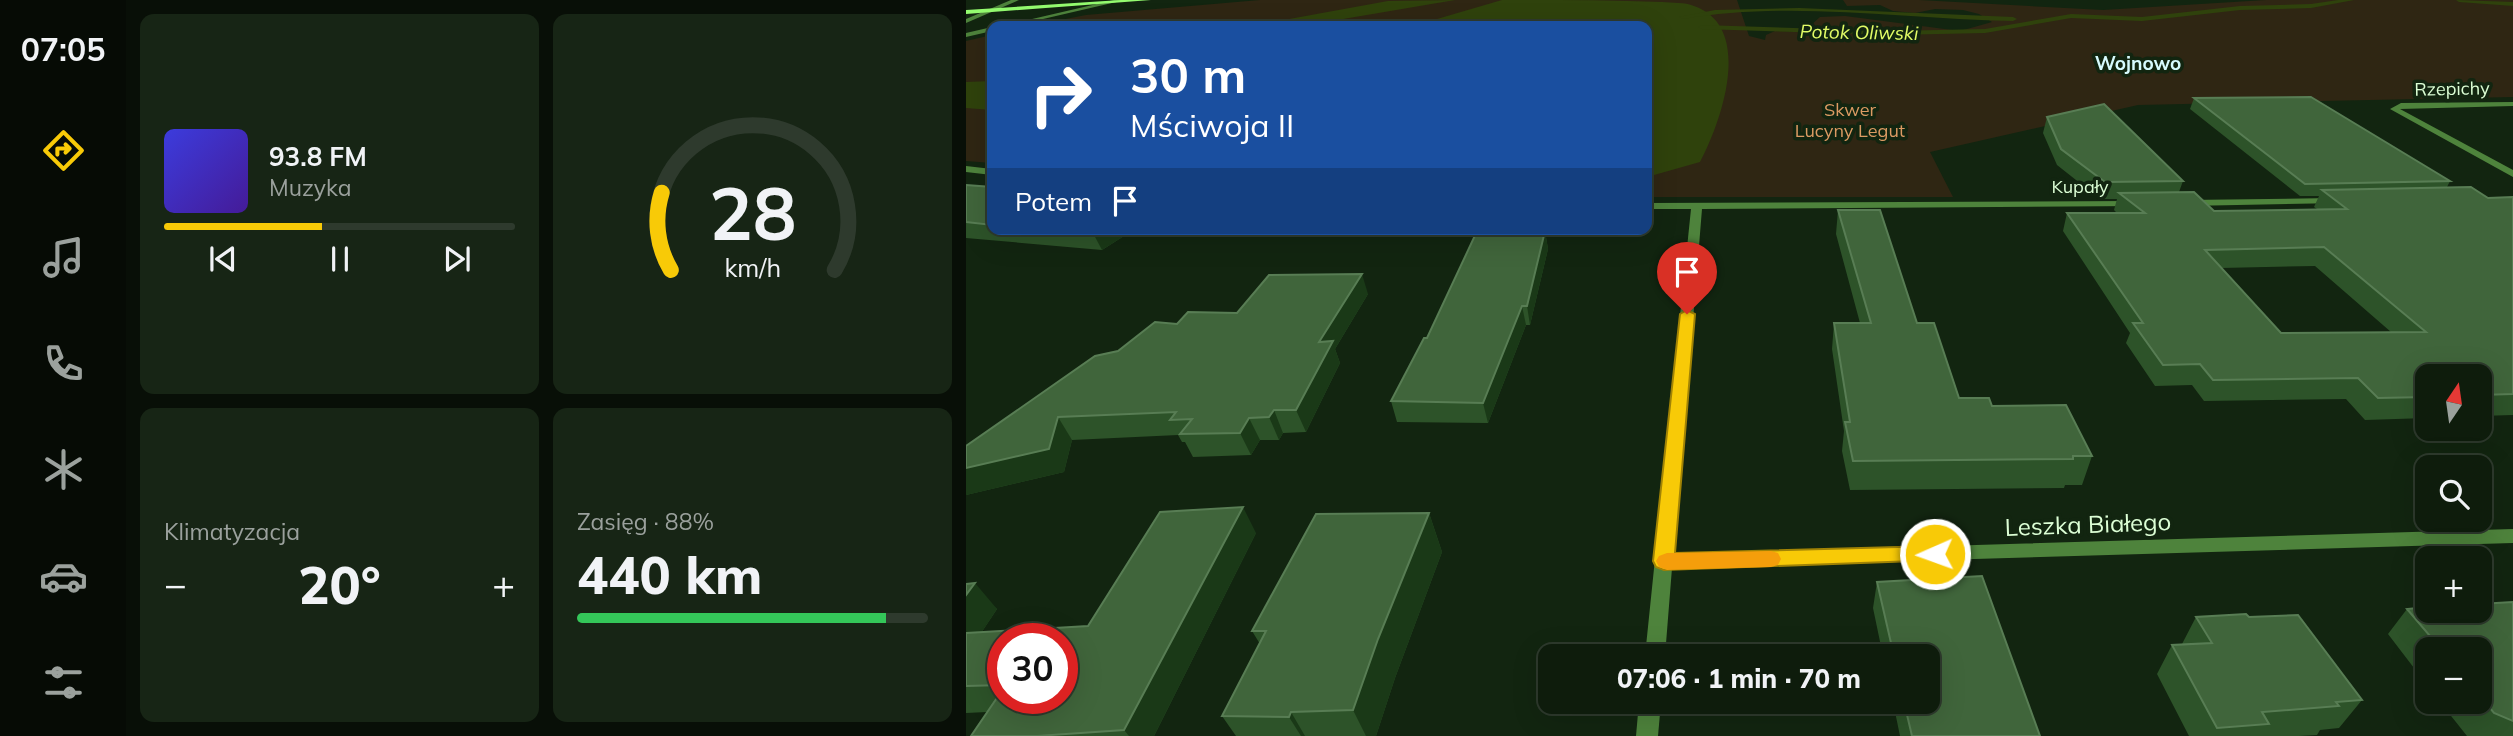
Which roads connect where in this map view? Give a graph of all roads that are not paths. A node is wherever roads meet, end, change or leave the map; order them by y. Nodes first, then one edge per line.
1 (1016, 0) edge
2 (1122, 0) edge
3 (1148, 0) edge
4 (1109, 3) junction
5 (989, 11) junction
6 (966, 12) edge
7 (966, 21) edge
8 (1028, 21) edge
9 (987, 30) edge
10 (966, 35) edge
11 (2513, 104) edge
12 (966, 169) edge
13 (987, 171) edge
14 (2513, 174) edge
15 (2351, 201) edge
16 (2178, 203) edge
17 (2140, 204) edge
18 (1652, 206) edge
19 (1698, 206) junction
20 (2513, 536) edge
21 (1664, 561) junction
22 (1656, 644) edge
23 (1649, 714) edge
24 (1647, 736) edge

1 - 5 street
2 - 4 street
3 - 4 main road
4 - 5 main road
4 - 8 street
5 - 6 main road
5 - 7 street
9 - 10 street
11 - 14 street, Rzepichy
12 - 13 street
15 - 16 street
17 - 19 street, Kupały
18 - 19 street, Kupały
19 - 21 street
20 - 21 street, Leszka Białego
21 - 22 street
23 - 24 street

